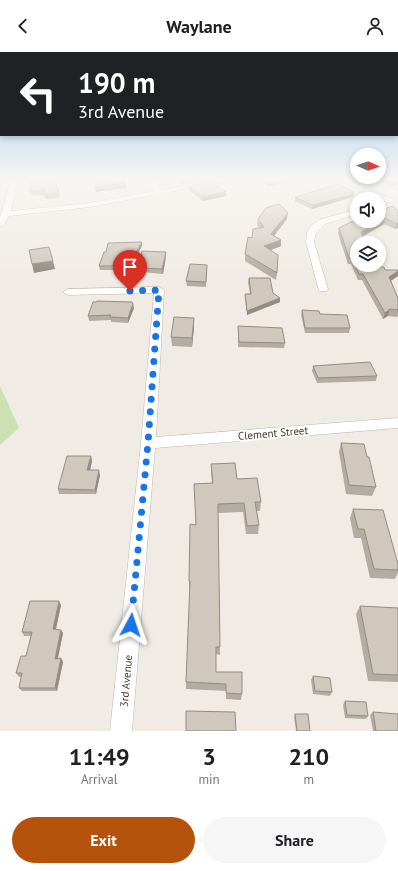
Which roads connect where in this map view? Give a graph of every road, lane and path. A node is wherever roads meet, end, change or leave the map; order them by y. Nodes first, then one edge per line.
1 (28, 212) edge
2 (350, 213) edge
3 (6, 214) joint
4 (0, 224) edge
5 (323, 289) dead end
6 (68, 292) dead end
7 (398, 423) edge
8 (148, 443) junction
9 (121, 731) edge

1 - 3 street
2 - 5 street
3 - 4 street
6 - 8 street, 3rd Avenue
7 - 8 street, Clement Street
8 - 9 street, 3rd Avenue

